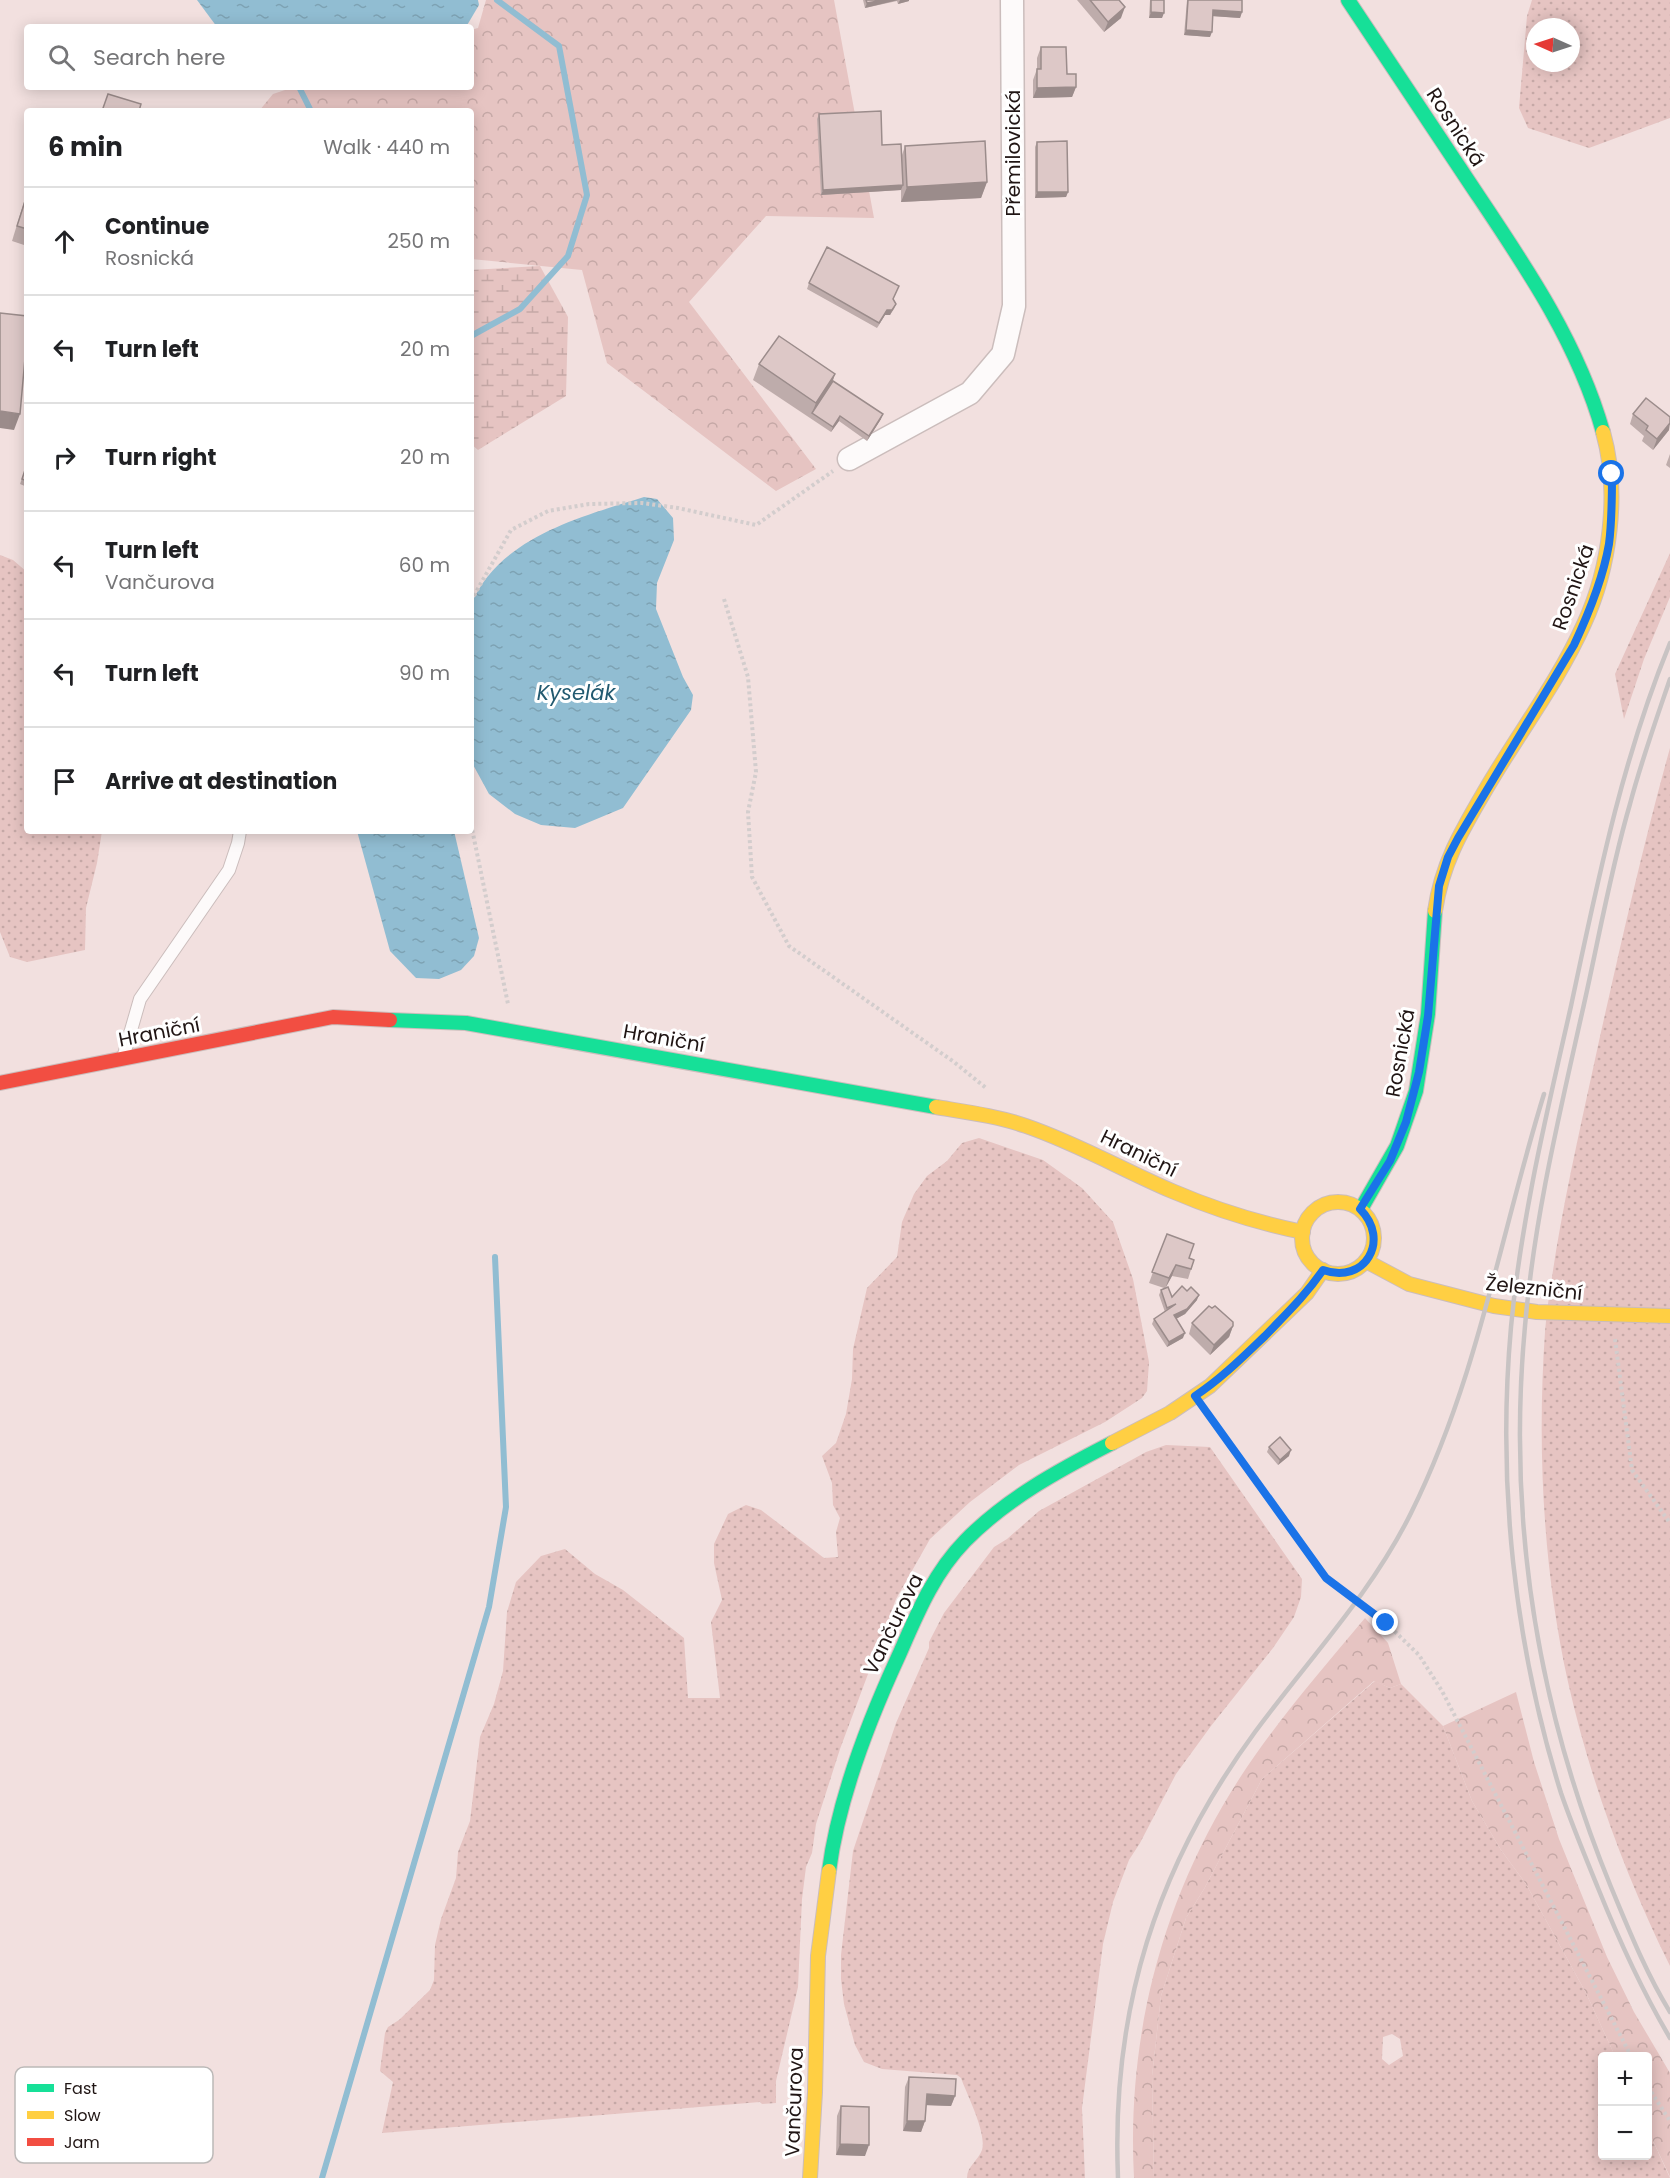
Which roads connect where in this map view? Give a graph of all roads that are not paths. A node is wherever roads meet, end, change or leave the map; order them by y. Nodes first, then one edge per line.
1 (1012, 0) edge
2 (1348, 0) edge
3 (849, 459) road end
4 (240, 834) edge
5 (122, 1059) junction
6 (0, 1083) edge
7 (1360, 1209) junction
8 (1303, 1232) junction
9 (1366, 1261) junction
10 (1323, 1270) junction
11 (1670, 1316) edge
12 (810, 2178) edge

1 - 3 street, Přemilovická
2 - 7 street, Rosnická
4 - 5 lane
5 - 6 street, Hraniční
5 - 8 street, Hraniční
7 - 8 street
7 - 9 street
8 - 10 street
9 - 10 street
9 - 11 street, Železniční
10 - 12 street, Vančurova

